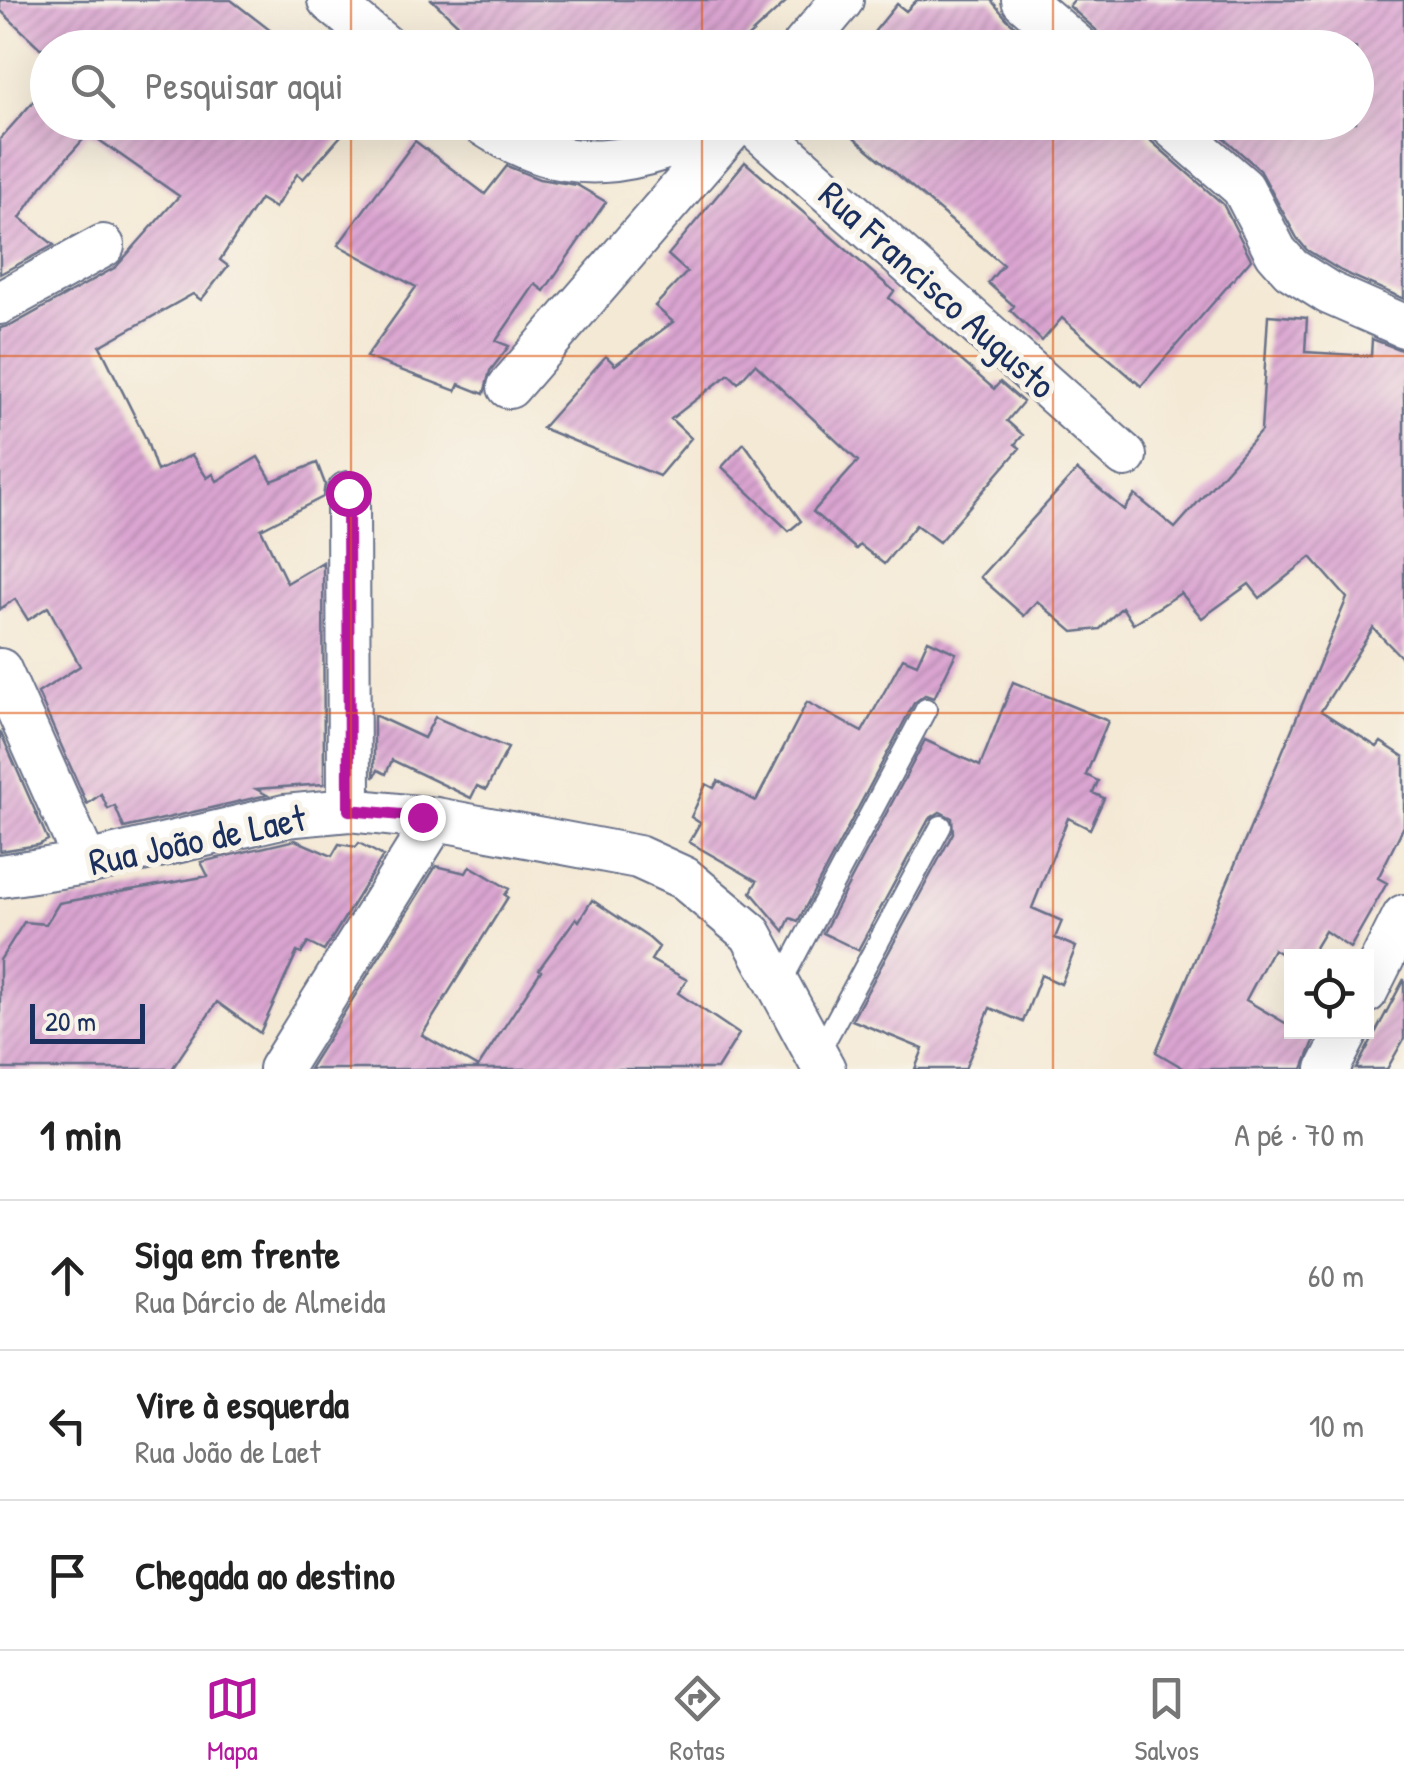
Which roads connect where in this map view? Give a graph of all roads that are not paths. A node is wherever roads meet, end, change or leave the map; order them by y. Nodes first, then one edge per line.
1 (328, 0) edge
2 (842, 0) edge
3 (1023, 0) edge
4 (365, 30) edge
5 (817, 30) edge
6 (1058, 30) edge
7 (512, 140) edge
8 (689, 140) edge
9 (722, 140) edge
10 (770, 140) edge
11 (1187, 140) edge
12 (103, 246) dead end
13 (0, 303) edge
14 (1404, 326) edge
15 (509, 387) dead end
16 (1125, 456) dead end
17 (348, 493) dead end
18 (0, 670) edge
19 (926, 709) dead end
20 (349, 810) junction
21 (436, 819) junction
22 (941, 826) dead end
23 (86, 863) junction
24 (0, 876) edge
25 (1404, 916) edge
26 (1374, 976) edge
27 (780, 984) junction
28 (1343, 1039) edge
29 (821, 1063) edge
30 (280, 1069) edge
31 (1328, 1069) edge

1 - 4 street
2 - 5 street
3 - 6 street
7 - 8 street
9 - 15 street
10 - 16 street, Rua Francisco Augusto
11 - 14 street
12 - 13 street
17 - 20 street
18 - 23 street
19 - 27 lane
20 - 21 street, Rua João de Laet
20 - 23 street, Rua João de Laet
21 - 27 street, Rua João de Laet
21 - 30 street
22 - 29 lane
23 - 24 street, Rua João de Laet
25 - 26 street
27 - 29 street, Rua João de Laet
28 - 31 street

